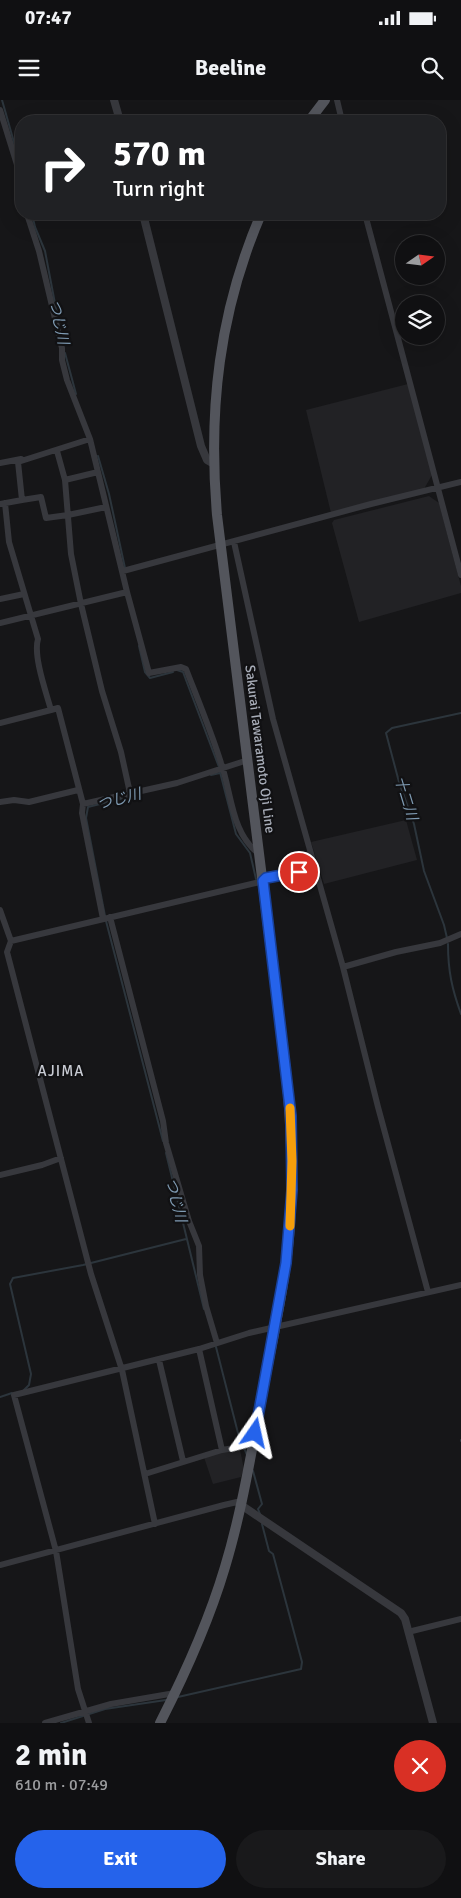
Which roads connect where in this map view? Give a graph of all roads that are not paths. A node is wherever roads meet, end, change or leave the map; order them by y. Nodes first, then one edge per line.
1 (114, 100) edge
2 (325, 100) edge
3 (337, 100) edge
4 (0, 110) edge
5 (118, 115) edge
6 (314, 115) edge
7 (341, 115) edge
8 (15, 158) edge
9 (30, 220) edge
10 (144, 220) edge
11 (259, 220) edge
12 (367, 220) edge
13 (90, 439) junction
14 (56, 451) junction
15 (22, 459) junction
16 (0, 463) edge
17 (214, 464) junction
18 (98, 472) junction
19 (65, 480) junction
20 (461, 482) edge
21 (437, 487) junction
22 (22, 500) junction
23 (2, 503) edge
24 (106, 507) junction
25 (68, 515) junction
26 (234, 542) junction
27 (222, 545) junction
28 (123, 571) junction
29 (461, 575) edge
30 (127, 592) junction
31 (24, 594) junction
32 (0, 598) edge
33 (81, 604) junction
34 (32, 615) junction
35 (0, 623) edge
36 (51, 710) junction
37 (0, 723) edge
38 (248, 760) junction
39 (223, 768) junction
40 (78, 790) junction
41 (130, 793) junction
42 (0, 802) edge
43 (82, 804) junction
44 (260, 855) junction
45 (316, 868) junction
46 (263, 881) junction
47 (0, 910) edge
48 (106, 918) junction
49 (461, 934) edge
50 (11, 941) junction
51 (343, 967) junction
52 (61, 1158) junction
53 (0, 1175) edge
54 (461, 1285) edge
55 (428, 1292) junction
56 (275, 1327) junction
57 (217, 1343) junction
58 (199, 1349) junction
59 (159, 1360) junction
60 (122, 1370) junction
61 (246, 1447) junction
62 (222, 1450) junction
63 (183, 1461) junction
64 (145, 1474) junction
65 (241, 1505) junction
66 (155, 1524) junction
67 (56, 1551) junction
68 (0, 1565) edge
69 (461, 1619) edge
70 (408, 1632) junction
71 (175, 1692) junction
72 (86, 1711) junction
73 (45, 1723) edge
74 (89, 1723) edge
75 (160, 1723) edge
76 (432, 1723) edge

1 - 5 street
2 - 6 main road
3 - 7 street
4 - 8 street
9 - 13 street
10 - 17 street
11 - 17 main road, Sakurai Tawaramoto Oji Line
12 - 21 street
13 - 14 street
13 - 18 street
14 - 15 street
14 - 19 street
15 - 16 street
15 - 22 street
17 - 27 main road, Sakurai Tawaramoto Oji Line
18 - 19 street
18 - 24 street
19 - 25 street
20 - 21 street
21 - 26 street
21 - 29 street
22 - 23 street
22 - 25 street
23 - 31 street
24 - 25 street
24 - 28 street
25 - 33 street
26 - 27 street
26 - 45 street
27 - 28 street
27 - 38 main road, Sakurai Tawaramoto Oji Line
28 - 30 street
30 - 33 street
30 - 39 street
31 - 32 street
31 - 34 street
33 - 34 street
33 - 41 street
34 - 35 street
34 - 36 street
36 - 37 street
36 - 40 street
38 - 39 street
38 - 44 main road, Sakurai Tawaramoto Oji Line
39 - 41 street
39 - 44 street
40 - 42 street
40 - 43 street
41 - 43 street
43 - 48 street
44 - 46 main road, Sakurai Tawaramoto Oji Line
45 - 46 street
45 - 51 street
46 - 48 street
46 - 56 main road, Sakurai Tawaramoto Oji Line
47 - 50 street
48 - 50 street
48 - 57 street
49 - 51 street
50 - 52 street
51 - 55 street
52 - 53 street
52 - 60 street
54 - 55 street
55 - 56 street
56 - 57 street
56 - 61 main road, Sakurai Tawaramoto Oji Line
57 - 58 street
58 - 59 street
58 - 62 street
59 - 60 street
59 - 63 street
60 - 64 street
60 - 67 street
61 - 62 street
61 - 65 main road, Sakurai Tawaramoto Oji Line
62 - 63 street
63 - 64 street
64 - 66 street
65 - 66 street
65 - 70 street
65 - 71 main road, Sakurai Tawaramoto Oji Line
66 - 67 street
67 - 68 street
67 - 72 street
69 - 70 street
70 - 76 street
71 - 72 street
71 - 75 main road, Sakurai Tawaramoto Oji Line
72 - 73 street
72 - 74 street

